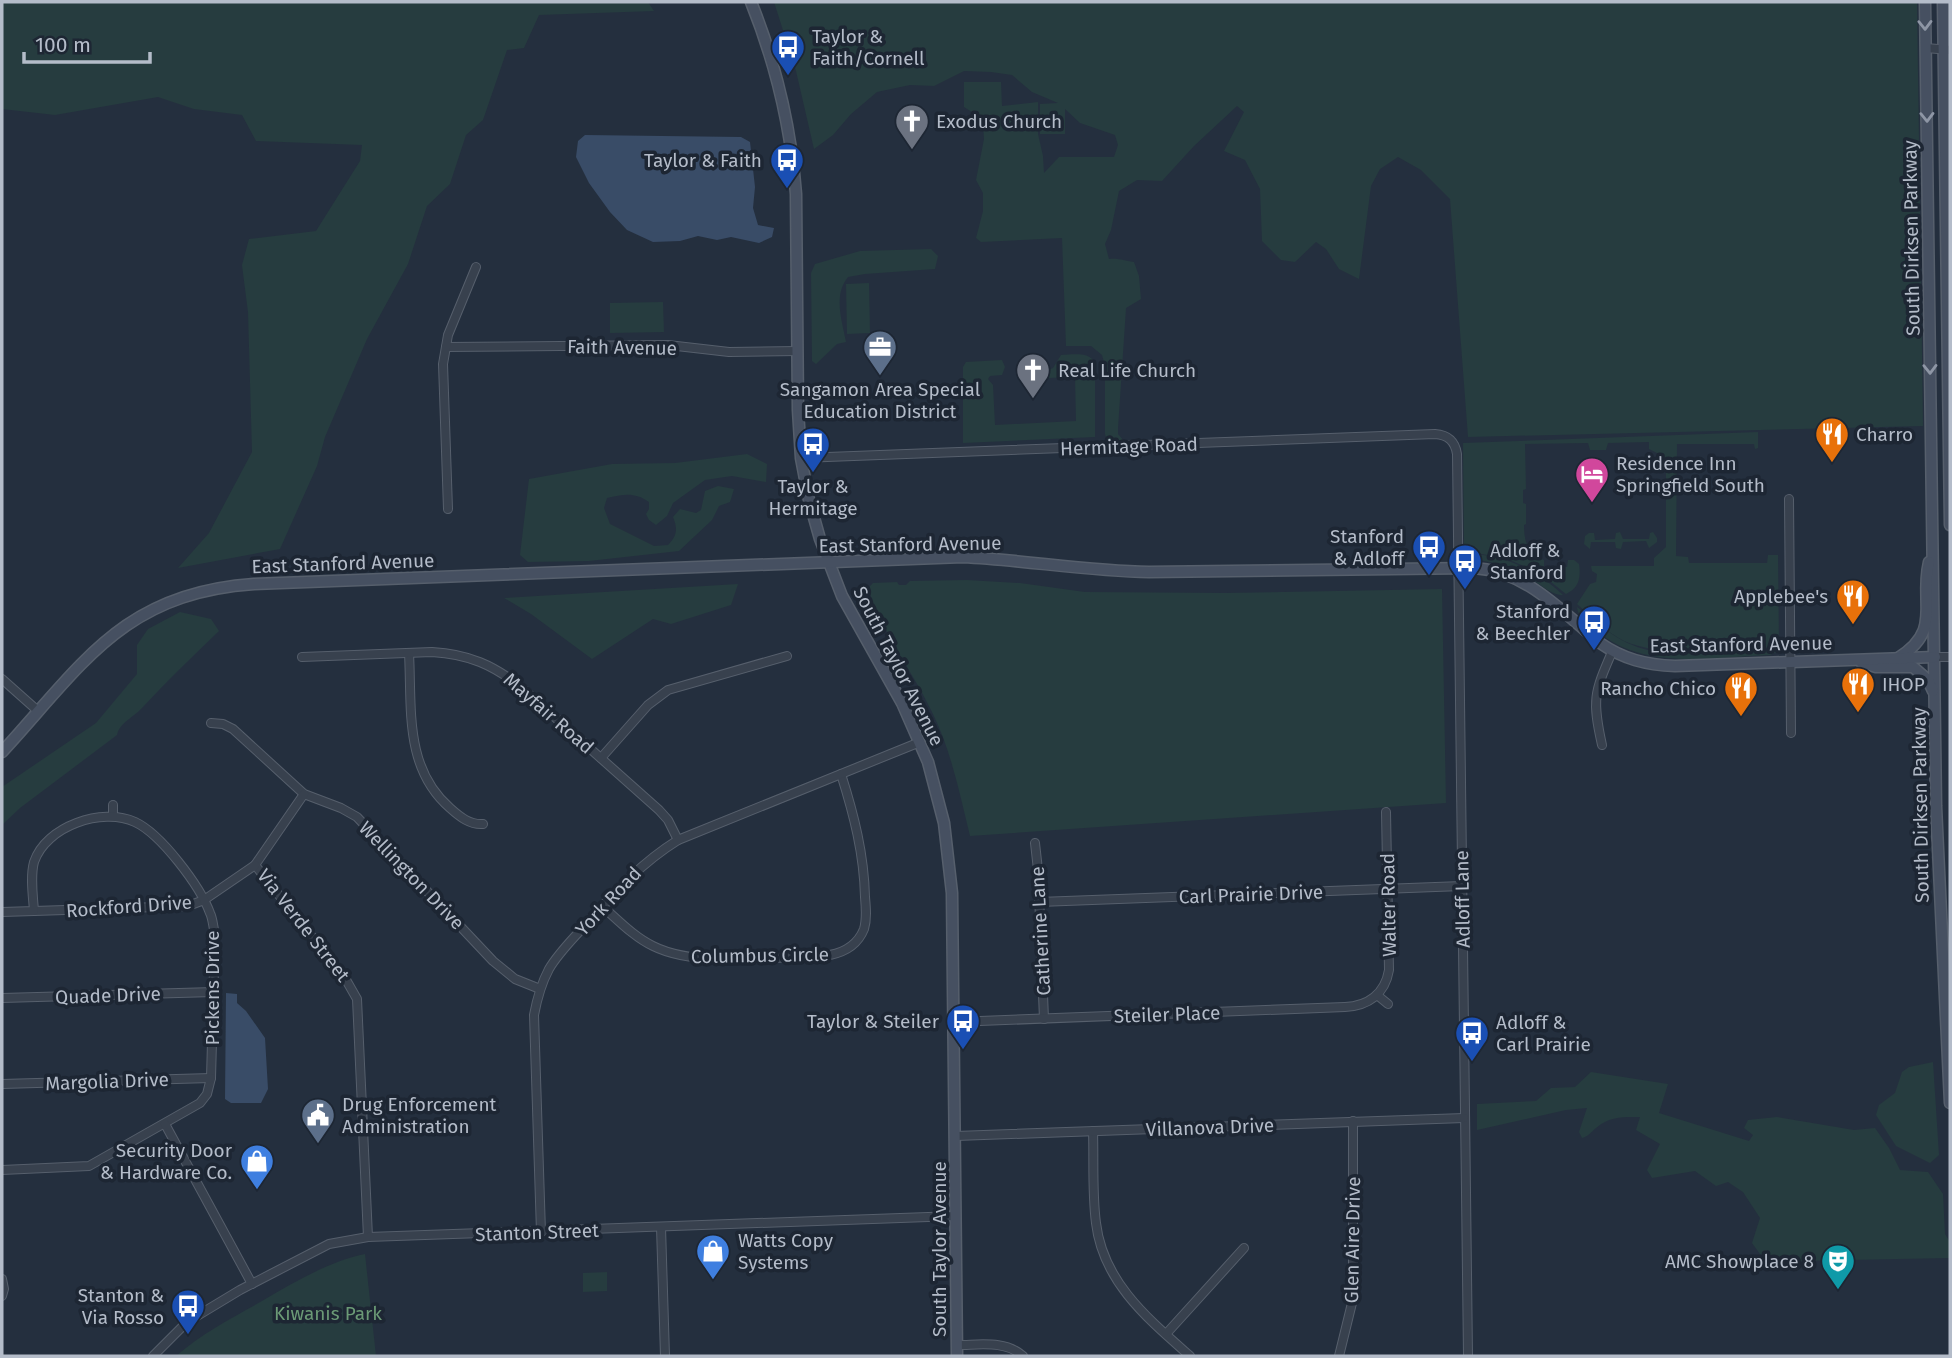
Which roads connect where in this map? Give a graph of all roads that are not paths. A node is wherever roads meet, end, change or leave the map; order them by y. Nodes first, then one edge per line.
1 (751, 2) edge
2 (1925, 2) edge
3 (1943, 2) edge
4 (1926, 48) junction
5 (1948, 48) edge
6 (1928, 181) junction
7 (1945, 181) junction
8 (476, 267) dead end
9 (446, 347) junction
10 (798, 351) junction
11 (1454, 442) joint
12 (1932, 457) junction
13 (1949, 457) edge
14 (801, 458) junction
15 (1789, 499) dead end
16 (448, 509) dead end
17 (1950, 524) edge
18 (1933, 546) junction
19 (828, 562) junction
20 (1457, 567) junction
21 (1612, 652) junction
22 (409, 653) junction
23 (787, 656) dead end
24 (302, 657) dead end
25 (1935, 657) junction
26 (1950, 657) edge
27 (1898, 658) junction
28 (1855, 660) junction
29 (1790, 662) junction
30 (2, 679) edge
31 (1935, 695) junction
32 (38, 711) junction
33 (211, 723) dead end
34 (1791, 733) dead end
35 (920, 742) junction
36 (1602, 745) dead end
37 (2, 752) edge
38 (601, 758) junction
39 (841, 774) junction
40 (304, 794) junction
41 (113, 805) dead end
42 (1386, 812) dead end
43 (113, 816) junction
44 (483, 824) dead end
45 (678, 840) junction
46 (1035, 843) dead end
47 (255, 865) junction
48 (1462, 886) junction
49 (1387, 889) junction
50 (204, 900) junction
51 (1039, 902) junction
52 (602, 906) junction
53 (34, 911) junction
54 (2, 912) edge
55 (540, 989) junction
56 (214, 992) junction
57 (1377, 995) junction
58 (2, 998) edge
59 (1388, 1004) dead end
60 (1044, 1019) junction
61 (954, 1022) junction
62 (211, 1078) junction
63 (2, 1084) edge
64 (1950, 1104) edge
65 (1464, 1118) junction
66 (1353, 1121) junction
67 (164, 1124) junction
68 (1093, 1131) junction
69 (956, 1136) junction
70 (2, 1170) edge
71 (956, 1216) junction
72 (661, 1227) junction
73 (541, 1232) junction
74 (369, 1237) junction
75 (1244, 1248) dead end
76 (2, 1279) edge
77 (252, 1284) junction
78 (2, 1296) edge
79 (1166, 1334) junction
80 (957, 1351) edge
81 (153, 1356) edge
82 (665, 1356) edge
83 (1023, 1356) edge
84 (1190, 1356) edge
85 (1339, 1356) edge
86 (1468, 1356) edge

1 - 10 main road, South Taylor Avenue
2 -> 4 main road, South Dirksen Parkway
3 - 5 main road, South Dirksen Parkway
4 - 5 street
4 -> 6 main road, South Dirksen Parkway
5 - 7 main road, South Dirksen Parkway
6 - 7 street
6 -> 12 main road, South Dirksen Parkway
7 - 13 main road, South Dirksen Parkway
8 - 9 street
9 - 10 street, Faith Avenue
9 - 16 street
10 - 14 main road, South Taylor Avenue
11 - 14 street, Hermitage Road
11 - 20 street, Adloff Lane
12 - 13 street
12 - 18 main road, South Dirksen Parkway
13 - 17 main road, South Dirksen Parkway
14 - 19 main road, South Taylor Avenue
15 - 29 street
18 - 25 main road, South Dirksen Parkway
18 - 27 main road
19 - 20 main road, East Stanford Avenue
19 - 32 main road, East Stanford Avenue
19 - 35 main road, South Taylor Avenue
20 - 21 main road, East Stanford Avenue
20 - 48 street, Adloff Lane
21 - 29 main road, East Stanford Avenue
21 - 36 street
22 - 24 street, Mayfair Road
22 - 38 street, Mayfair Road
22 - 44 street
23 - 38 street
25 - 26 street
25 - 27 main road, East Stanford Avenue
25 - 31 main road, South Dirksen Parkway
27 - 28 main road, East Stanford Avenue
28 - 29 main road, East Stanford Avenue
28 - 31 main road
29 - 34 street
30 - 32 street
31 - 64 main road, South Dirksen Parkway
32 - 37 main road, East Stanford Avenue
33 - 40 street, Wellington Drive
35 - 39 street, York Road
35 - 61 main road, South Taylor Avenue
38 - 45 street, Mayfair Road
39 - 45 street, York Road
39 - 52 street, Columbus Circle
40 - 47 street, Via Verde Street
40 - 55 street, Wellington Drive
41 - 43 street
42 - 49 street, Walter Road
43 - 50 street, Pickens Drive
43 - 53 street
45 - 52 street, York Road
46 - 51 street, Catherine Lane
47 - 50 street, Rockford Drive
47 - 74 street, Via Verde Street
48 - 49 street, Carl Prairie Drive
48 - 65 street, Adloff Lane
49 - 51 street, Carl Prairie Drive
49 - 57 street, Walter Road
50 - 53 street, Rockford Drive
50 - 56 street, Pickens Drive
51 - 60 street, Catherine Lane
52 - 55 street, York Road
53 - 54 street, Rockford Drive
55 - 73 street, York Road
56 - 58 street, Quade Drive
56 - 62 street, Pickens Drive
57 - 59 street
57 - 60 street, Steiler Place
60 - 61 street, Steiler Place
61 - 69 main road, South Taylor Avenue
62 - 63 street, Margolia Drive
62 - 67 street
65 - 66 street, Villanova Drive
65 - 86 street, Adloff Lane
66 - 68 street, Villanova Drive
66 - 85 street, Glen Aire Drive
67 - 70 street
67 - 77 street
68 - 69 street, Villanova Drive
68 - 79 street
69 - 71 main road, South Taylor Avenue
71 - 72 street, Stanton Street
71 - 80 main road, South Taylor Avenue
72 - 73 street, Stanton Street
72 - 82 street
73 - 74 street, Stanton Street
74 - 77 street, Stanton Street
75 - 79 street
76 - 78 street
77 - 81 street, Stanton Street
79 - 84 street
80 - 83 street

